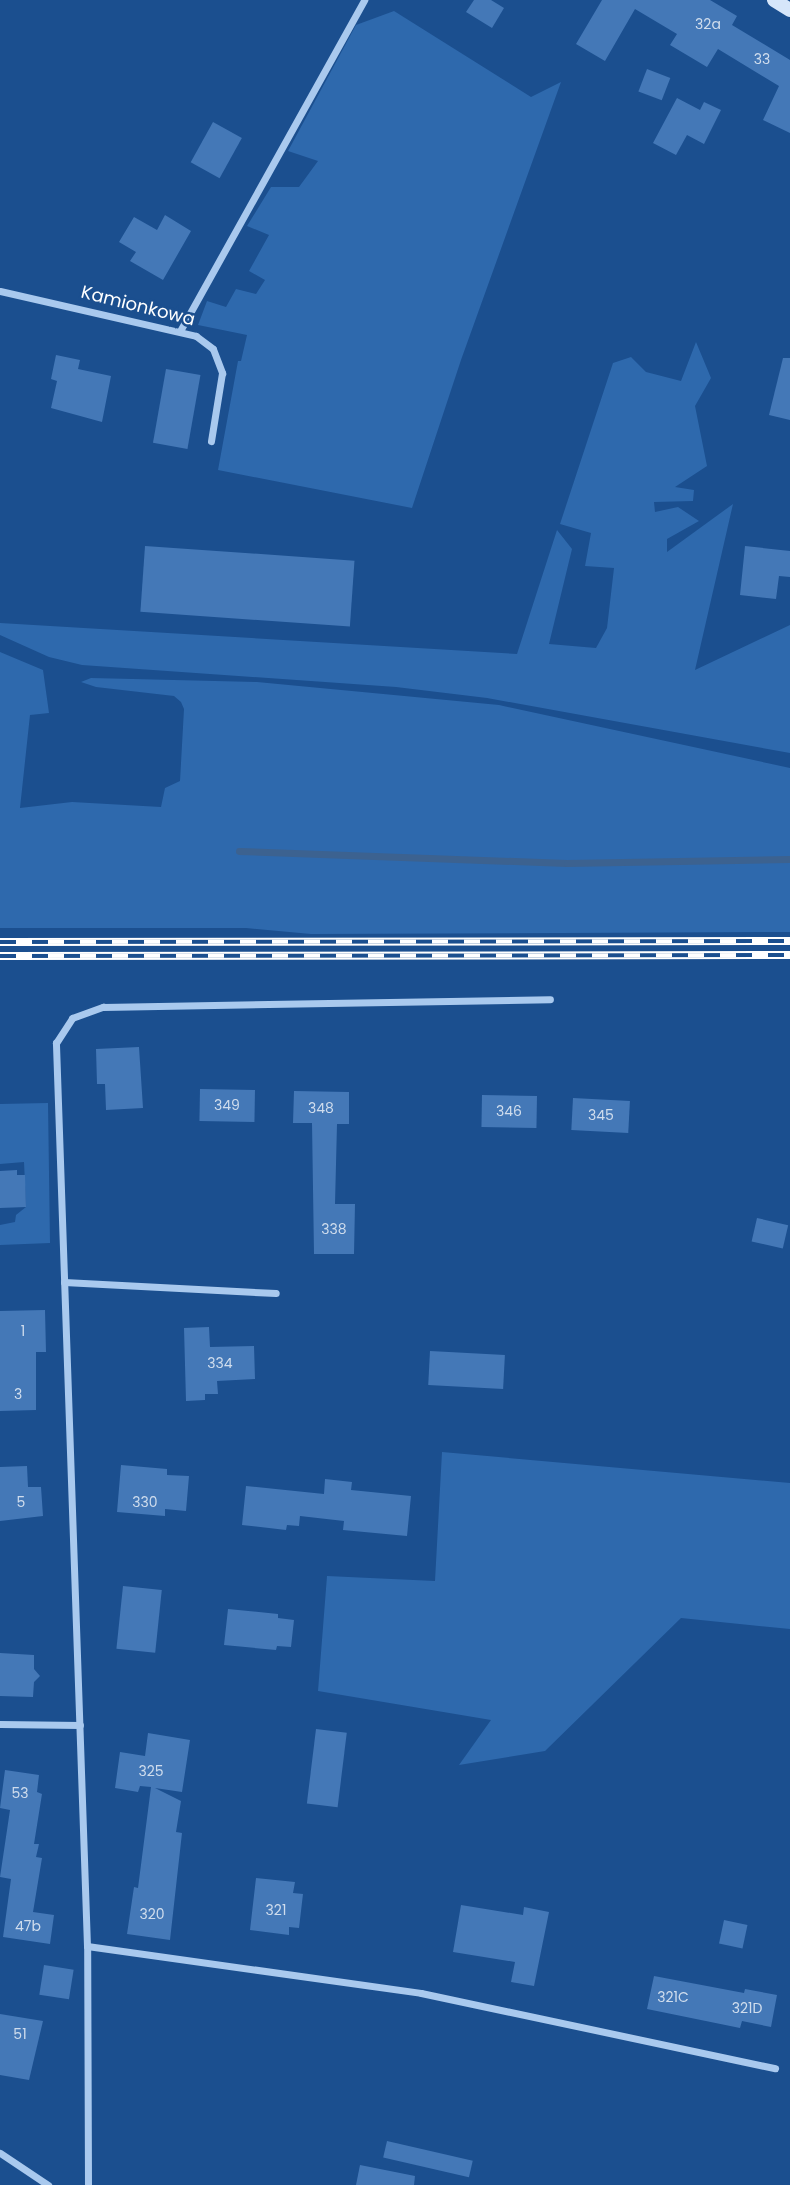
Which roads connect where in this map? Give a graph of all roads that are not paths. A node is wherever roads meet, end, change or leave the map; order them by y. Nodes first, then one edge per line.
1 (364, 0) edge
2 (0, 291) edge
3 (180, 331) junction
4 (211, 442) dead end
5 (550, 999) dead end
6 (64, 1282) junction
7 (276, 1293) dead end
8 (0, 1724) edge
9 (80, 1725) junction
10 (87, 1947) junction
11 (775, 2068) dead end
12 (0, 2153) edge
13 (48, 2185) edge
14 (88, 2185) edge

1 - 3 street
2 - 3 street, Kamionkowa
3 - 4 street, Kamionkowa
5 - 6 street
6 - 7 street
6 - 9 street
8 - 9 street
9 - 10 street
10 - 11 street
10 - 14 street
12 - 13 street

